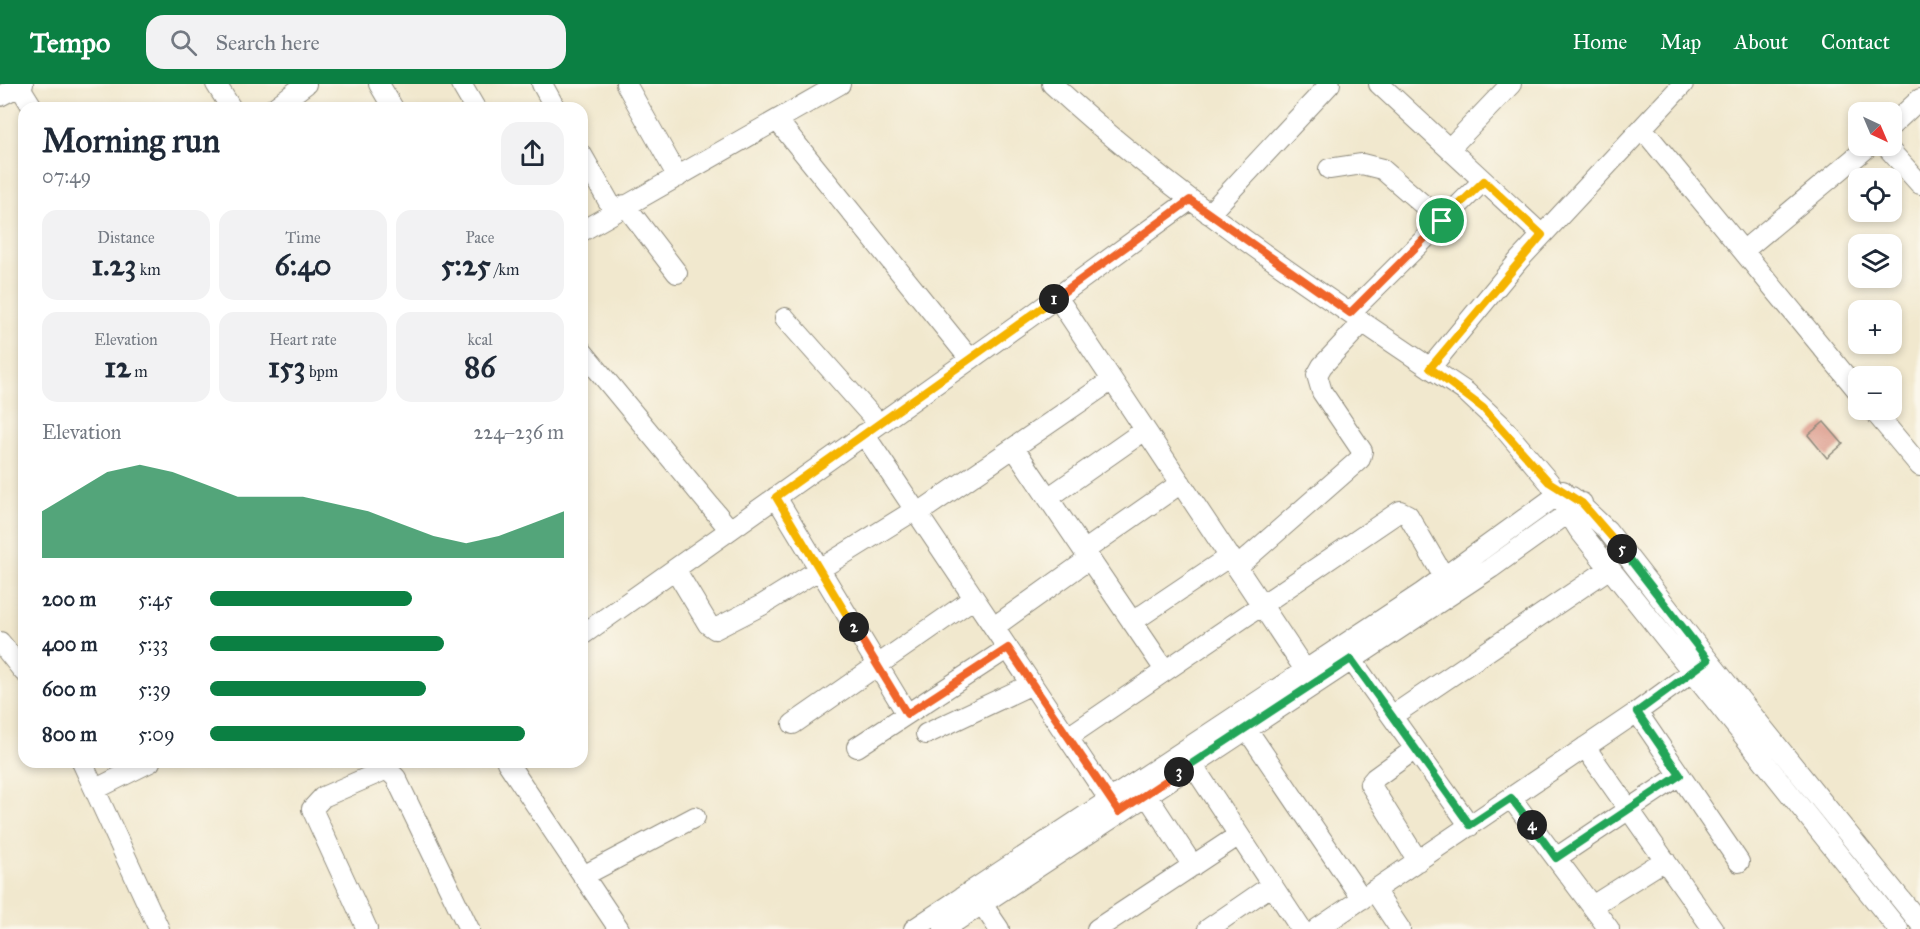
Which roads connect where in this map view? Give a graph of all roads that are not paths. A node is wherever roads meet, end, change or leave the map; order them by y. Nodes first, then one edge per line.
1 (216, 84) edge
2 (379, 84) edge
3 (462, 84) edge
4 (626, 84) edge
5 (840, 84) edge
6 (1052, 84) edge
7 (1330, 84) edge
8 (1379, 84) edge
9 (1511, 84) edge
10 (1683, 84) edge
11 (20, 85) edge
12 (302, 95) edge
13 (0, 96) edge
14 (1920, 99) edge
15 (30, 102) edge
16 (227, 102) edge
17 (287, 102) edge
18 (390, 102) edge
19 (472, 102) edge
20 (1902, 116) edge
21 (777, 120) junction
22 (1642, 128) junction
23 (1449, 149) junction
24 (1857, 156) edge
25 (1895, 156) edge
26 (588, 163) edge
27 (1329, 169) dead end
28 (678, 177) junction
29 (1484, 181) junction
30 (1920, 184) edge
31 (1190, 200) junction
32 (620, 208) junction
33 (1209, 214) junction
34 (1442, 221) junction
35 (588, 227) edge
36 (1542, 235) junction
37 (1743, 251) junction
38 (677, 273) dead end
39 (1057, 297) junction
40 (1357, 317) junction
41 (785, 318) dead end
42 (588, 358) edge
43 (970, 359) junction
44 (1430, 368) junction
45 (1848, 379) edge
46 (1112, 380) junction
47 (1882, 420) edge
48 (872, 429) junction
49 (1145, 430) junction
50 (1014, 448) junction
51 (1920, 466) edge
52 (1181, 483) junction
53 (1557, 490) junction
54 (776, 497) junction
55 (1048, 498) junction
56 (1575, 509) junction
57 (916, 512) junction
58 (730, 530) junction
59 (1087, 555) junction
60 (1233, 562) junction
61 (1610, 568) junction
62 (675, 569) junction
63 (819, 571) junction
64 (1444, 577) junction
65 (974, 598) junction
66 (1262, 605) junction
67 (1132, 621) junction
68 (994, 627) junction
69 (588, 631) edge
70 (0, 642) edge
71 (1008, 648) junction
72 (1351, 659) junction
73 (18, 664) edge
74 (877, 665) junction
75 (1701, 665) junction
76 (1165, 670) junction
77 (1310, 676) junction
78 (1032, 684) junction
79 (1637, 712) junction
80 (907, 714) junction
81 (1392, 716) junction
82 (793, 724) dead end
83 (1246, 728) junction
84 (926, 734) dead end
85 (1068, 738) junction
86 (857, 747) dead end
87 (1585, 747) junction
88 (1415, 749) junction
89 (1192, 764) junction
90 (85, 768) edge
91 (138, 768) edge
92 (511, 768) edge
93 (1680, 775) junction
94 (96, 789) junction
95 (1146, 794) junction
96 (1511, 798) junction
97 (1114, 805) junction
98 (1629, 809) junction
99 (695, 817) dead end
100 (1470, 825) junction
101 (1239, 835) junction
102 (1556, 858) junction
103 (1665, 860) junction
104 (1418, 861) junction
105 (1739, 862) dead end
106 (1193, 866) junction
107 (583, 876) junction
108 (1272, 885) junction
109 (1368, 895) junction
110 (982, 904) junction
111 (1592, 906) junction
112 (1920, 922) edge
113 (159, 929) edge
114 (367, 929) edge
115 (469, 929) edge
116 (619, 929) edge
117 (914, 929) edge
118 (944, 929) edge
119 (999, 929) edge
120 (1097, 929) edge
121 (1208, 929) edge
122 (1301, 929) edge
123 (1317, 929) edge
124 (1400, 929) edge
125 (1609, 929) edge
126 (1713, 929) edge
127 (1898, 929) edge

1 - 16 street
2 - 18 street
3 - 19 street
4 - 28 street
5 - 21 street
6 - 31 street
7 - 33 street
8 - 23 street
9 - 23 street
10 - 22 street
11 - 13 street
11 - 15 street
12 - 17 street
14 - 20 street
21 - 28 street
21 - 43 street
22 - 36 street
22 - 37 street
23 - 29 street
24 - 37 street
25 - 30 street
26 - 32 street
27 - 34 street
28 - 32 street
29 - 34 street
29 - 36 street
31 - 33 street
31 - 39 street
32 - 35 street
32 - 38 street
33 - 40 street
34 - 40 street
36 - 44 street
37 - 45 street
39 - 43 street
39 - 46 street
40 - 44 street
40 - 60 street
41 - 48 street
42 - 58 street
43 - 48 street
44 - 53 street
46 - 49 street
46 - 50 street
47 - 51 street
48 - 54 street
48 - 57 street
49 - 52 street
49 - 55 street
50 - 55 street
50 - 57 street
52 - 59 street
52 - 60 street
53 - 56 street
53 - 64 street
54 - 58 street
54 - 63 street
55 - 59 street
56 - 61 street
56 - 72 street
56 - 75 street
57 - 63 street
57 - 65 street
58 - 62 street
59 - 67 street
59 - 68 street
60 - 66 street
60 - 67 street
61 - 75 street
61 - 81 street
62 - 63 street
62 - 69 street
63 - 74 street
64 - 66 street
64 - 77 street
65 - 68 street
65 - 74 street
66 - 76 street
66 - 77 street
67 - 76 street
68 - 71 street
70 - 73 street
71 - 78 street
71 - 80 street
72 - 77 street
72 - 81 street
74 - 80 street
74 - 82 street
75 - 79 street
75 - 112 street
75 - 127 street
76 - 85 street
77 - 83 street
77 - 97 street
78 - 84 street
78 - 85 street
79 - 87 street
79 - 93 street
80 - 86 street
81 - 88 street
83 - 89 street
83 - 109 street
85 - 97 street
87 - 96 street
87 - 98 street
88 - 100 street
88 - 104 street
89 - 95 street
89 - 101 street
90 - 94 street
91 - 94 street
92 - 107 street
93 - 98 street
93 - 105 street
94 - 113 street
95 - 97 street
95 - 106 street
96 - 100 street
96 - 102 street
97 - 110 street
97 - 117 street
98 - 102 street
98 - 103 street
99 - 107 street
100 - 104 street
101 - 106 street
101 - 108 street
102 - 111 street
103 - 111 street
103 - 126 street
104 - 109 street
106 - 120 street
107 - 116 street
108 - 121 street
108 - 122 street
109 - 123 street
109 - 124 street
110 - 118 street
110 - 119 street
111 - 125 street
114 - 115 street

